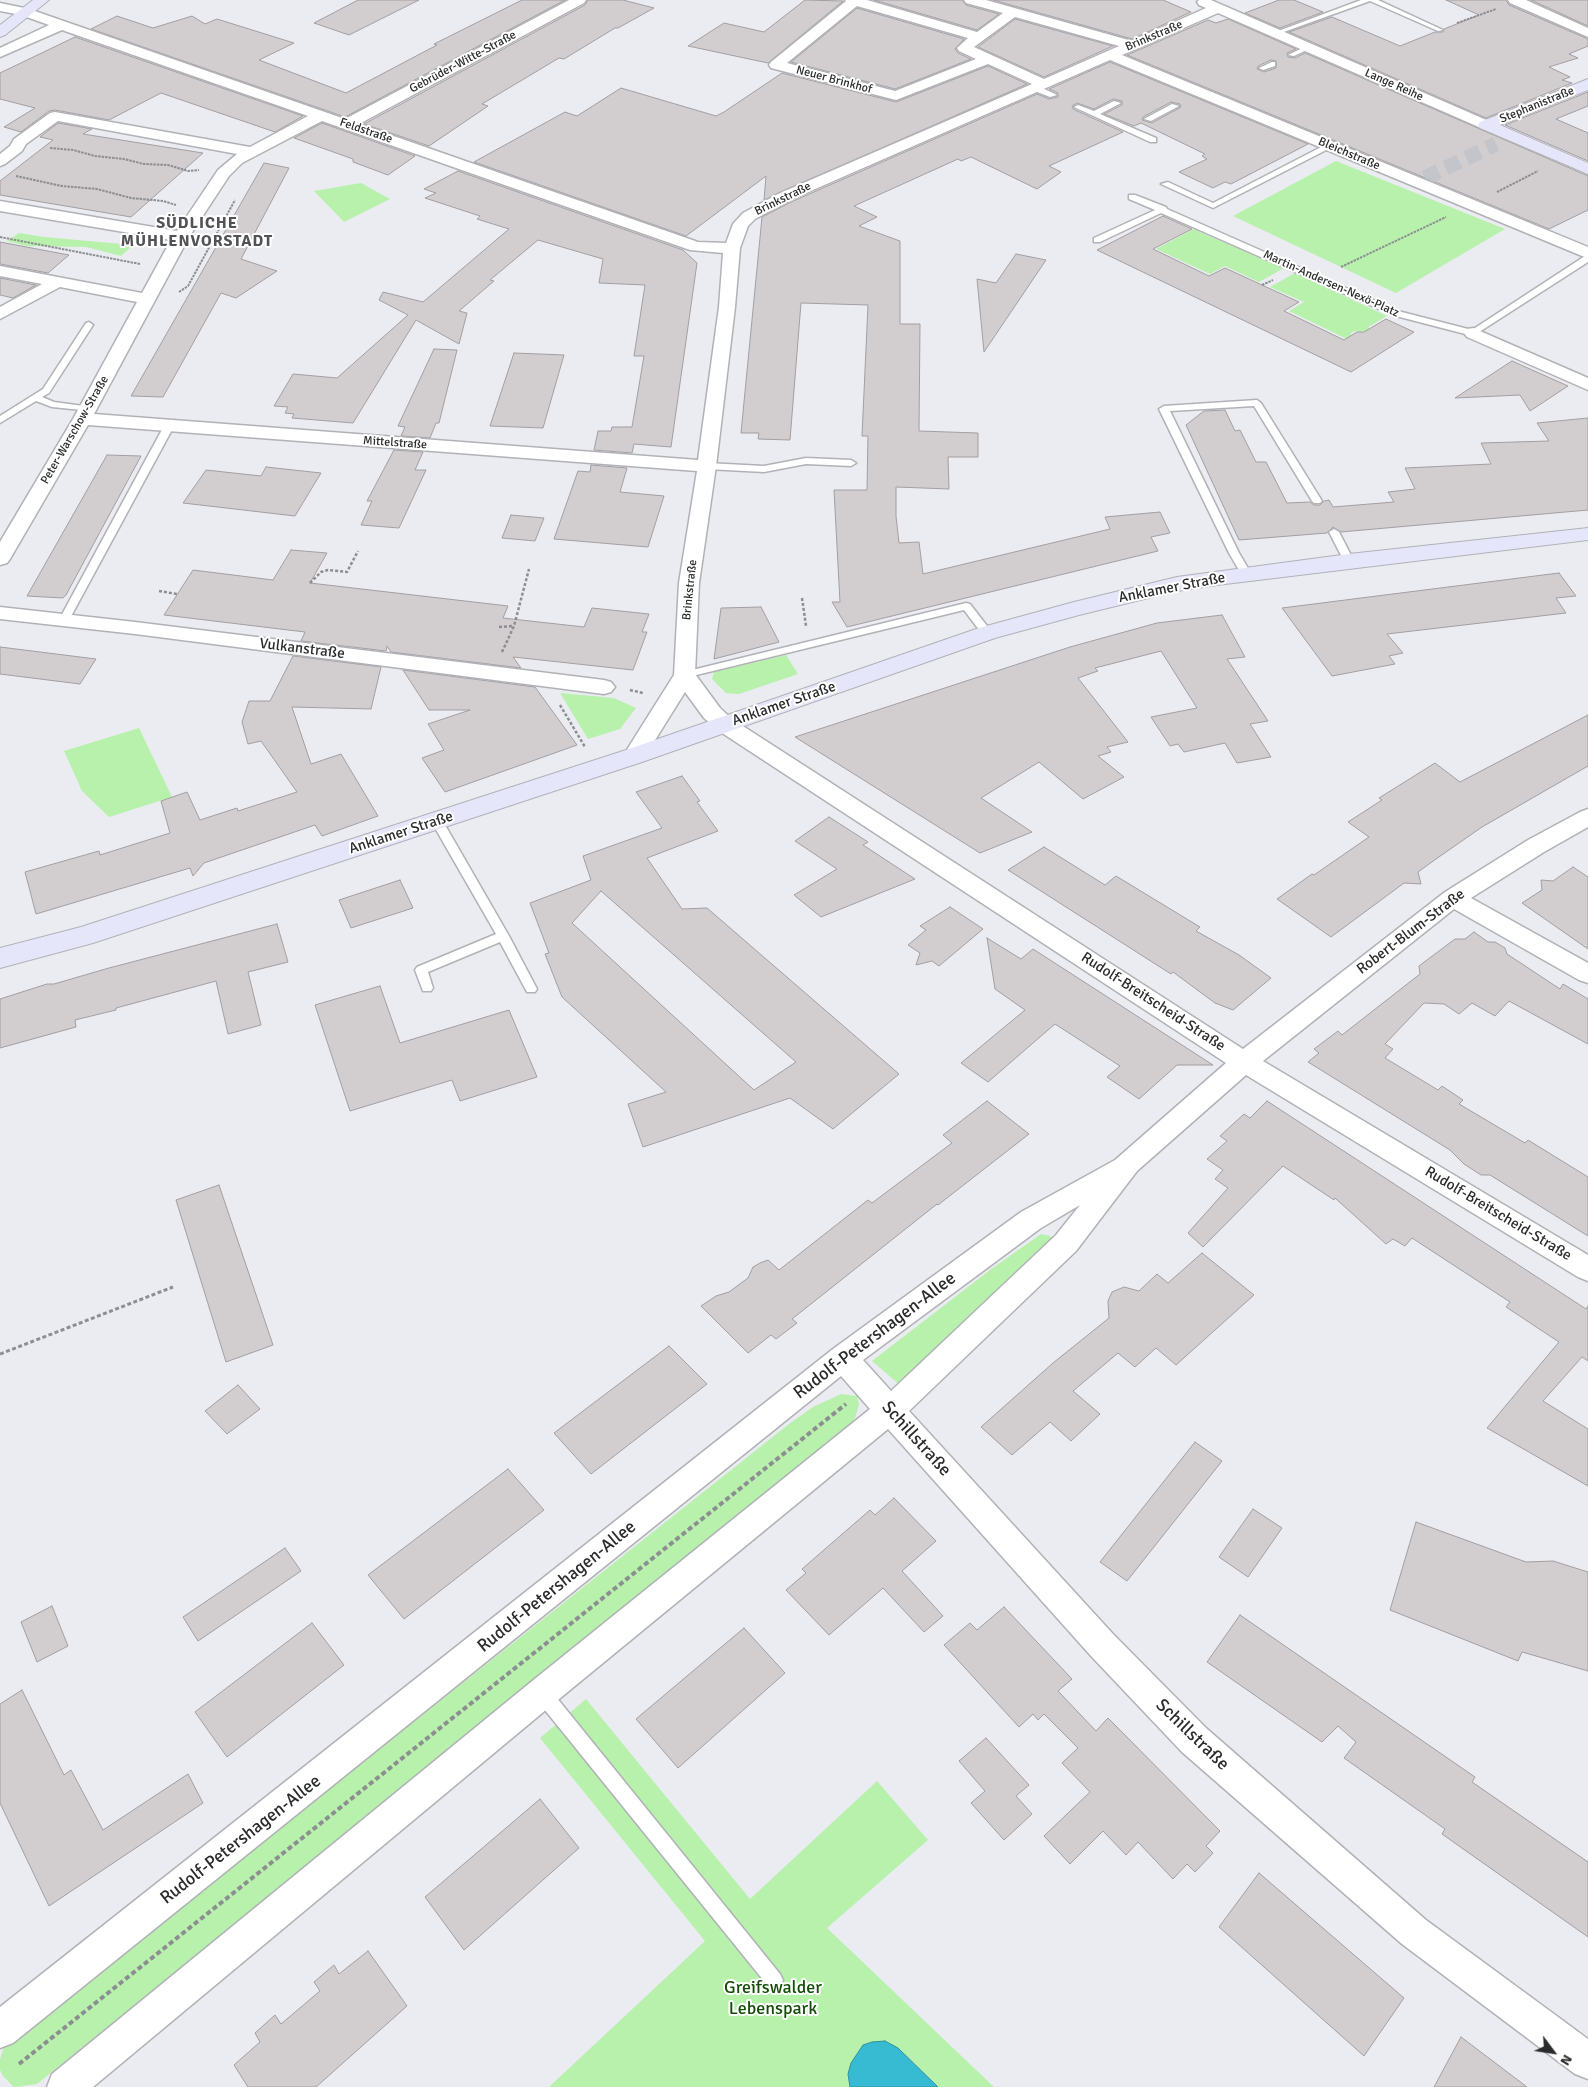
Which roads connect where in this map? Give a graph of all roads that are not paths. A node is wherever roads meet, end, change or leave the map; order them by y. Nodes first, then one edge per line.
1 (42, 0) edge
2 (579, 0) edge
3 (854, 0) edge
4 (971, 0) edge
5 (1200, 0) edge
6 (1367, 0) edge
7 (1372, 0) edge
8 (1515, 0) edge
9 (0, 7) edge
10 (1218, 8) junction
11 (24, 12) junction
12 (1013, 12) junction
13 (61, 25) junction
14 (1440, 30) road end
15 (0, 32) edge
16 (1276, 33) junction
17 (1588, 33) edge
18 (979, 37) junction
19 (1132, 45) junction
20 (1308, 47) junction
21 (0, 53) edge
22 (1110, 55) junction
23 (1292, 55) dead end
24 (988, 59) junction
25 (1272, 64) dead end
26 (1264, 68) dead end
27 (1588, 84) edge
28 (1044, 89) junction
29 (1117, 103) dead end
30 (1175, 106) dead end
31 (1078, 107) dead end
32 (1094, 114) junction
33 (320, 116) junction
34 (1148, 119) dead end
35 (346, 125) junction
36 (1486, 125) junction
37 (1153, 140) dead end
38 (1330, 146) junction
39 (253, 152) junction
40 (0, 161) edge
41 (1588, 169) edge
42 (1165, 184) dead end
43 (1132, 197) dead end
44 (0, 206) edge
45 (1163, 210) junction
46 (181, 237) junction
47 (1097, 240) dead end
48 (732, 248) junction
49 (1588, 253) edge
50 (1588, 258) edge
51 (0, 271) edge
52 (58, 282) junction
53 (148, 298) junction
54 (0, 314) edge
55 (89, 325) dead end
56 (1473, 332) junction
57 (1588, 385) edge
58 (35, 398) junction
59 (85, 414) junction
60 (0, 420) edge
61 (169, 426) junction
62 (851, 463) dead end
63 (707, 466) junction
64 (1317, 501) dead end
65 (1334, 532) dead end
66 (1588, 534) edge
67 (0, 560) edge
68 (1349, 561) junction
69 (1247, 574) junction
70 (0, 613) edge
71 (64, 620) junction
72 (987, 633) junction
73 (684, 675) junction
74 (604, 686) dead end
75 (724, 724) junction
76 (634, 756) junction
77 (1588, 817) edge
78 (437, 821) junction
79 (1453, 898) junction
80 (503, 936) junction
81 (0, 958) edge
82 (1588, 974) edge
83 (427, 988) dead end
84 (531, 990) dead end
85 (1244, 1062) junction
86 (1128, 1164) junction
87 (1588, 1269) edge
88 (843, 1358) junction
89 (890, 1410) junction
90 (542, 1693) junction
91 (774, 1980) dead end
92 (0, 2030) edge
93 (1588, 2061) edge
94 (65, 2087) edge

1 - 11 main road
2 - 35 street, Gebrüder-Witte-Straße
3 - 18 street, Neuer Brinkhof
3 - 24 street, Neuer Brinkhof
4 - 12 street
5 - 10 street, Lange Reihe
6 - 16 lane
7 - 14 lane
8 - 17 street
9 - 11 street, Feldstraße
10 - 16 street, Lange Reihe
10 - 19 street, Brinkstraße
11 - 13 street, Feldstraße
11 - 15 main road
12 - 18 street
12 - 19 street
13 - 21 street
13 - 33 street, Feldstraße
16 - 20 street, Lange Reihe
18 - 24 street
19 - 22 street, Brinkstraße
20 - 23 lane
20 - 36 street, Lange Reihe
22 - 28 street, Brinkstraße
22 - 38 street, Bleichstraße
24 - 28 street
25 - 26 lane
27 - 36 main road, Stephanistraße
28 - 48 street, Brinkstraße
29 - 32 lane
30 - 34 lane
31 - 32 lane
32 - 37 lane
33 - 35 street, Feldstraße
33 - 39 street, Peter-Warschow-Straße
35 - 48 street, Feldstraße
36 - 41 main road, Lange Reihe
38 - 42 lane
38 - 49 street, Bleichstraße
39 - 40 street
39 - 46 street, Peter-Warschow-Straße
43 - 45 lane, Martin-Andersen-Nexö-Platz
44 - 46 street
45 - 47 lane
45 - 56 lane, Martin-Andersen-Nexö-Platz
46 - 53 street, Peter-Warschow-Straße
48 - 63 street, Brinkstraße
50 - 56 lane
51 - 52 street
52 - 53 street
52 - 54 street
53 - 59 street, Peter-Warschow-Straße
55 - 58 lane
56 - 57 street, Martin-Andersen-Nexö-Platz
58 - 59 lane
58 - 60 lane
59 - 61 street, Mittelstraße
59 - 67 street, Peter-Warschow-Straße
61 - 63 street, Mittelstraße
61 - 71 lane
62 - 63 lane
63 - 73 street, Brinkstraße
64 - 69 lane
65 - 68 lane
66 - 68 main road, Anklamer Straße
68 - 69 main road, Anklamer Straße
69 - 72 main road, Anklamer Straße
70 - 71 street, Vulkanstraße
71 - 74 street, Vulkanstraße
72 - 73 lane
72 - 75 main road, Anklamer Straße
73 - 75 street
73 - 76 street, Brinkstraße
75 - 76 main road, Anklamer Straße
75 - 85 street, Rudolf-Breitscheid-Straße
76 - 78 main road, Anklamer Straße
77 - 79 street, Robert-Blum-Straße
78 - 80 lane
78 - 81 main road, Anklamer Straße
79 - 82 street
79 - 85 street, Robert-Blum-Straße
80 - 83 lane
80 - 84 lane
85 - 86 street, Rudolf-Petershagen-Allee
85 - 87 street, Rudolf-Breitscheid-Straße
86 - 88 street, Rudolf-Petershagen-Allee
86 - 89 street, Rudolf-Petershagen-Allee
88 - 89 street, Schillstraße
88 - 92 street, Rudolf-Petershagen-Allee
89 - 90 street, Rudolf-Petershagen-Allee
89 - 93 street, Schillstraße
90 - 91 lane
90 - 94 street, Rudolf-Petershagen-Allee

